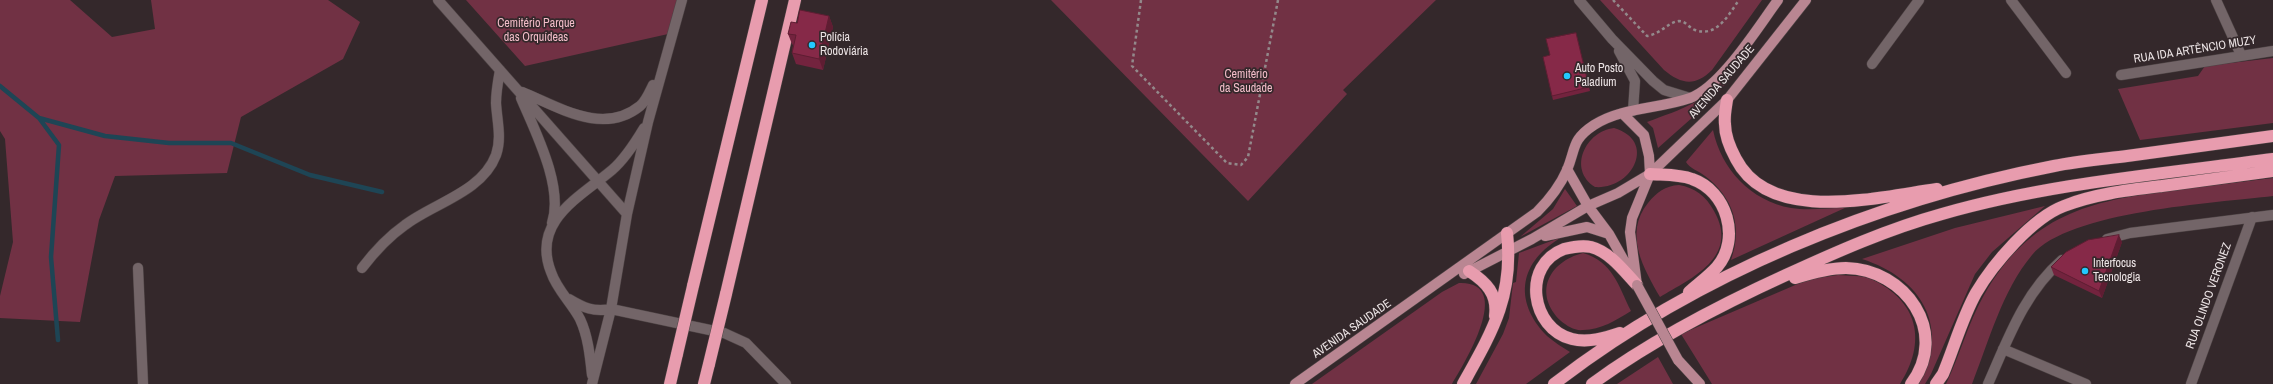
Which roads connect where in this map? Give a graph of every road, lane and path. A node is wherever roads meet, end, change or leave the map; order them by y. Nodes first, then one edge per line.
1 (438, 0) edge
2 (682, 0) edge
3 (762, 0) edge
4 (794, 0) edge
5 (1141, 0) edge
6 (1278, 0) edge
7 (1578, 0) edge
8 (1613, 0) edge
9 (1739, 0) edge
10 (1778, 0) edge
11 (1806, 0) edge
12 (1919, 0) edge
13 (2011, 0) edge
14 (2216, 0) edge
15 (1612, 39) junction
16 (2273, 51) edge
17 (2241, 55) junction
18 (1872, 64) dead end
19 (500, 70) junction
20 (2066, 73) dead end
21 (660, 74) junction
22 (2121, 75) dead end
23 (518, 90) junction
24 (1690, 98) junction
25 (1727, 100) junction
26 (1628, 112) junction
27 (648, 122) junction
28 (2273, 136) edge
29 (2273, 159) edge
30 (1567, 170) junction
31 (2273, 171) edge
32 (1650, 174) junction
33 (597, 182) junction
34 (1983, 182) junction
35 (1588, 206) junction
36 (627, 214) junction
37 (2273, 215) edge
38 (2252, 217) junction
39 (550, 230) junction
40 (1507, 233) junction
41 (1609, 234) junction
42 (1532, 239) junction
43 (2095, 242) edge
44 (1509, 251) junction
45 (2071, 254) edge
46 (138, 268) dead end
47 (362, 268) dead end
48 (1469, 271) junction
49 (1637, 285) junction
50 (1423, 294) junction
51 (1740, 296) junction
52 (566, 298) junction
53 (1674, 306) junction
54 (611, 309) junction
55 (1636, 327) junction
56 (1493, 330) junction
57 (2003, 349) junction
58 (1678, 360) junction
59 (1599, 380) edge
60 (592, 382) edge
61 (143, 384) edge
62 (670, 384) edge
63 (704, 384) edge
64 (786, 384) edge
65 (1295, 384) edge
66 (1463, 384) edge
67 (1554, 384) edge
68 (1592, 384) edge
69 (1690, 384) edge
70 (1700, 384) edge
71 (1911, 384) edge
72 (1936, 384) edge
73 (1988, 384) edge
74 (2086, 384) edge
75 (2190, 384) edge

1 - 19 street
2 - 21 street
3 - 62 highway, bridge
4 - 63 highway, bridge
5 - 6 path
7 - 15 street
8 - 9 path
10 - 24 main road, AVENIDA SAUDADE
11 - 25 main road, AVENIDA SAUDADE
12 - 18 street
13 - 20 street
14 - 17 street
15 - 24 street
15 - 26 street
16 - 17 street, RUA IDA ARTÊNCIO MUZY
17 - 22 street, RUA IDA ARTÊNCIO MUZY
19 - 23 street
19 - 47 street
21 - 23 street
21 - 27 street
23 - 33 street
23 - 39 street
24 - 26 main road, AVENIDA SAUDADE
25 - 32 main road, AVENIDA SAUDADE
25 - 34 highway
26 - 30 main road
26 - 32 main road
27 - 33 street
27 - 36 street
28 - 34 highway
29 - 51 highway
30 - 35 main road
30 - 40 main road
31 - 72 highway
32 - 35 main road
32 - 49 main road
32 - 53 highway
33 - 36 street
33 - 39 street
34 - 53 highway
35 - 41 main road
35 - 42 main road
36 - 54 street
37 - 38 street
38 - 43 street
38 - 75 street, RUA OLINDO VERONEZ
39 - 52 street
40 - 44 highway
40 - 50 main road
41 - 42 main road
41 - 49 main road
42 - 44 main road
44 - 48 main road
44 - 56 highway
45 - 57 street
46 - 61 street
48 - 50 main road
48 - 56 highway
49 - 55 highway
49 - 58 main road, bridge
50 - 65 main road, AVENIDA SAUDADE
51 - 59 highway
51 - 71 highway
52 - 54 street
52 - 60 street
53 - 55 highway
54 - 60 street
54 - 64 street
55 - 67 highway
56 - 66 highway
57 - 73 street
57 - 74 street
58 - 69 main road
58 - 70 main road
59 - 68 highway

